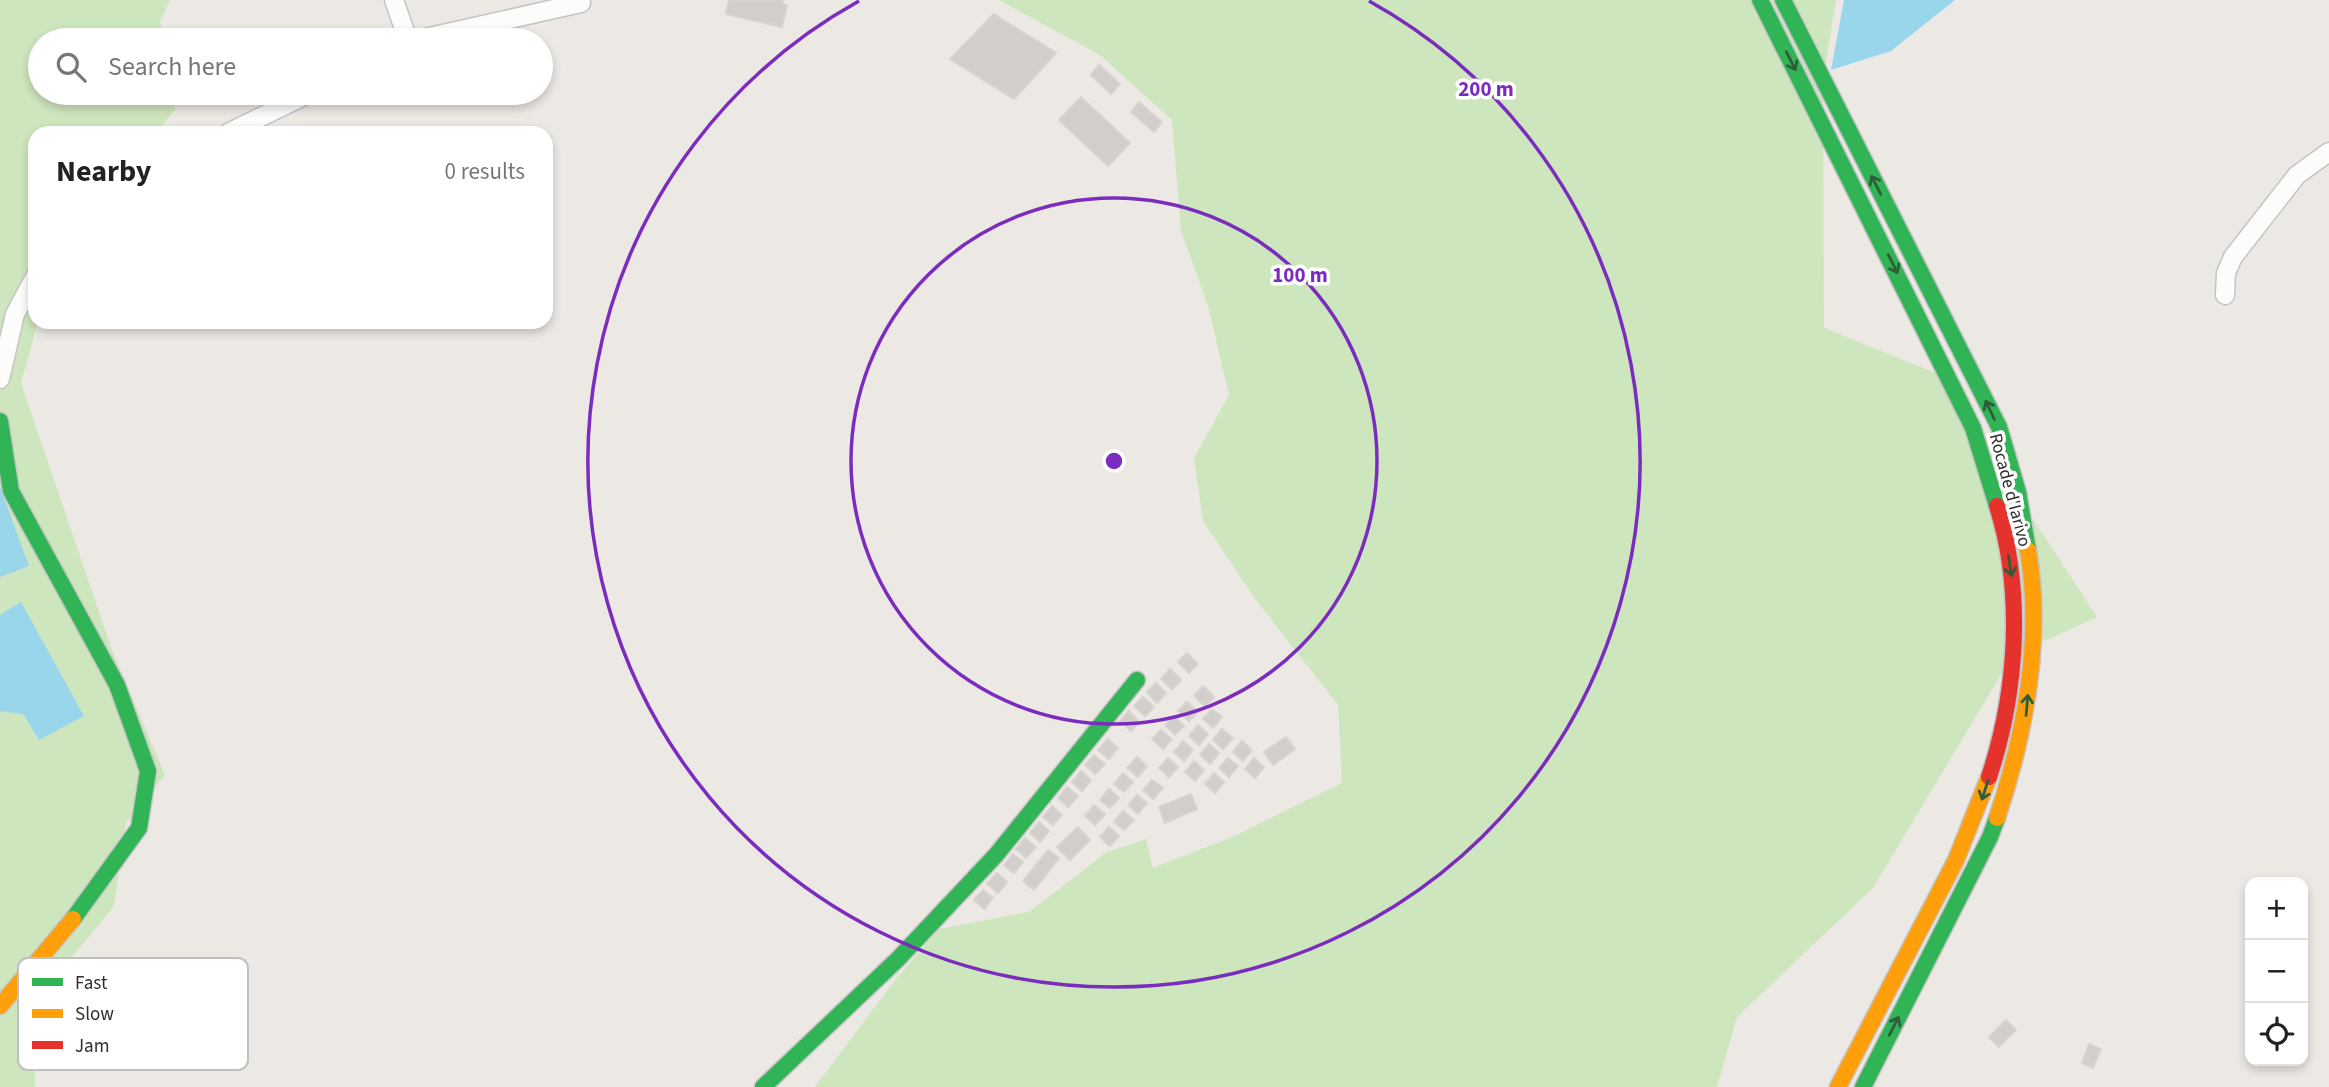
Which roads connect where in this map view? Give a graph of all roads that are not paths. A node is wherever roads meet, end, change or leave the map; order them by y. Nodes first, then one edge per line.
1 (394, 0) edge
2 (1760, 0) edge
3 (1783, 0) edge
4 (581, 3) dead end
5 (404, 28) edge
6 (470, 28) edge
7 (285, 105) edge
8 (242, 126) edge
9 (2329, 152) edge
10 (28, 290) edge
11 (2225, 295) dead end
12 (0, 379) edge
13 (0, 421) edge
14 (1137, 680) dead end
15 (41, 958) edge
16 (18, 985) edge
17 (0, 1006) edge
18 (763, 1087) edge
19 (1838, 1087) edge
20 (1863, 1087) edge

1 - 5 street
2 -> 19 main road, Rocade d'Iarivo
20 -> 3 main road, Rocade d'Iarivo
4 - 6 street
7 - 8 street
9 - 11 street
10 - 12 street
13 - 15 main road
14 - 18 main road
16 - 17 main road

